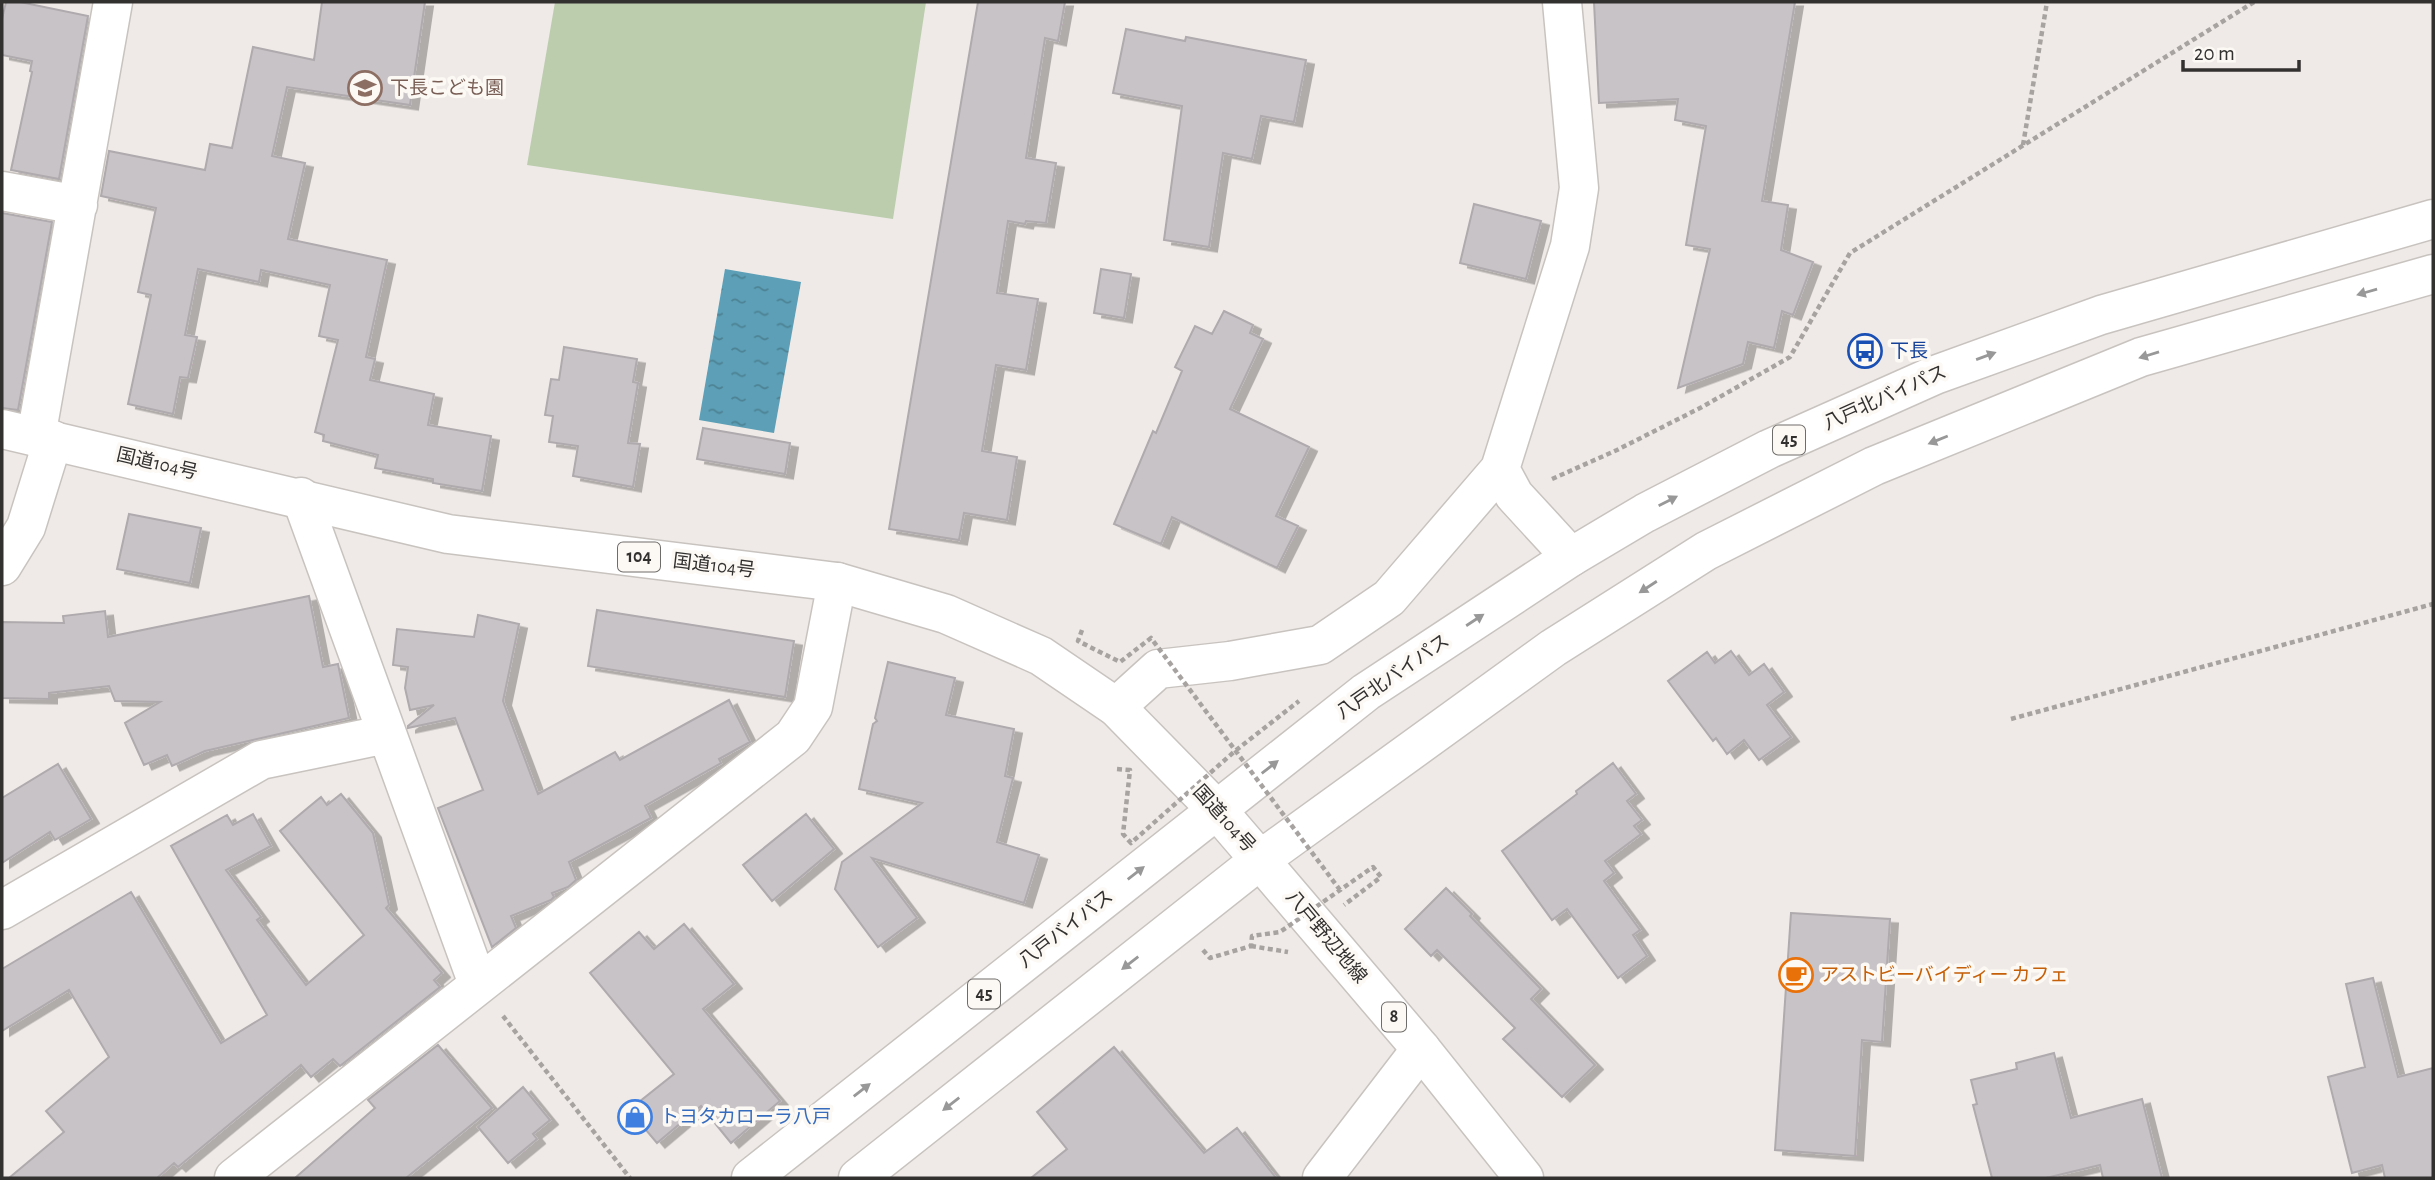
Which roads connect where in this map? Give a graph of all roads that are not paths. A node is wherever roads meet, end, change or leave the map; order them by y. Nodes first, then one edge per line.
1 (113, 2) edge
2 (1562, 2) edge
3 (2, 191) edge
4 (78, 205) junction
5 (2433, 219) edge
6 (2433, 274) edge
7 (30, 435) edge
8 (1507, 482) junction
9 (301, 498) junction
10 (1571, 557) junction
11 (2, 566) edge
12 (837, 582) junction
13 (1116, 708) junction
14 (387, 734) junction
15 (1217, 810) junction
16 (1260, 860) junction
17 (2, 910) edge
18 (478, 984) junction
19 (1421, 1049) junction
20 (234, 1178) edge
21 (751, 1178) edge
22 (858, 1178) edge
23 (1322, 1178) edge
24 (1524, 1178) edge

1 - 4 main road
2 - 8 main road
3 - 4 main road
4 - 7 main road
10 -> 5 main road, 八戸北バイパス / 45
6 -> 16 main road
7 - 9 main road, 国道104号 / 104
7 - 11 main road
8 - 10 main road
8 - 13 main road
9 - 12 main road, 国道104号 / 104
9 - 14 main road
15 -> 10 main road, 八戸北バイパス / 45
12 - 13 main road, 国道104号 / 104
12 - 18 main road
13 - 15 main road, 国道104号 / 104
14 - 17 main road
14 - 18 main road
15 - 16 main road, 国道104号 / 104
21 -> 15 main road, 八戸バイパス / 45
16 - 19 main road, 八戸野辺地線 / 8
16 -> 22 main road
18 - 20 main road
19 - 23 main road
19 - 24 main road, 八戸野辺地線 / 8

